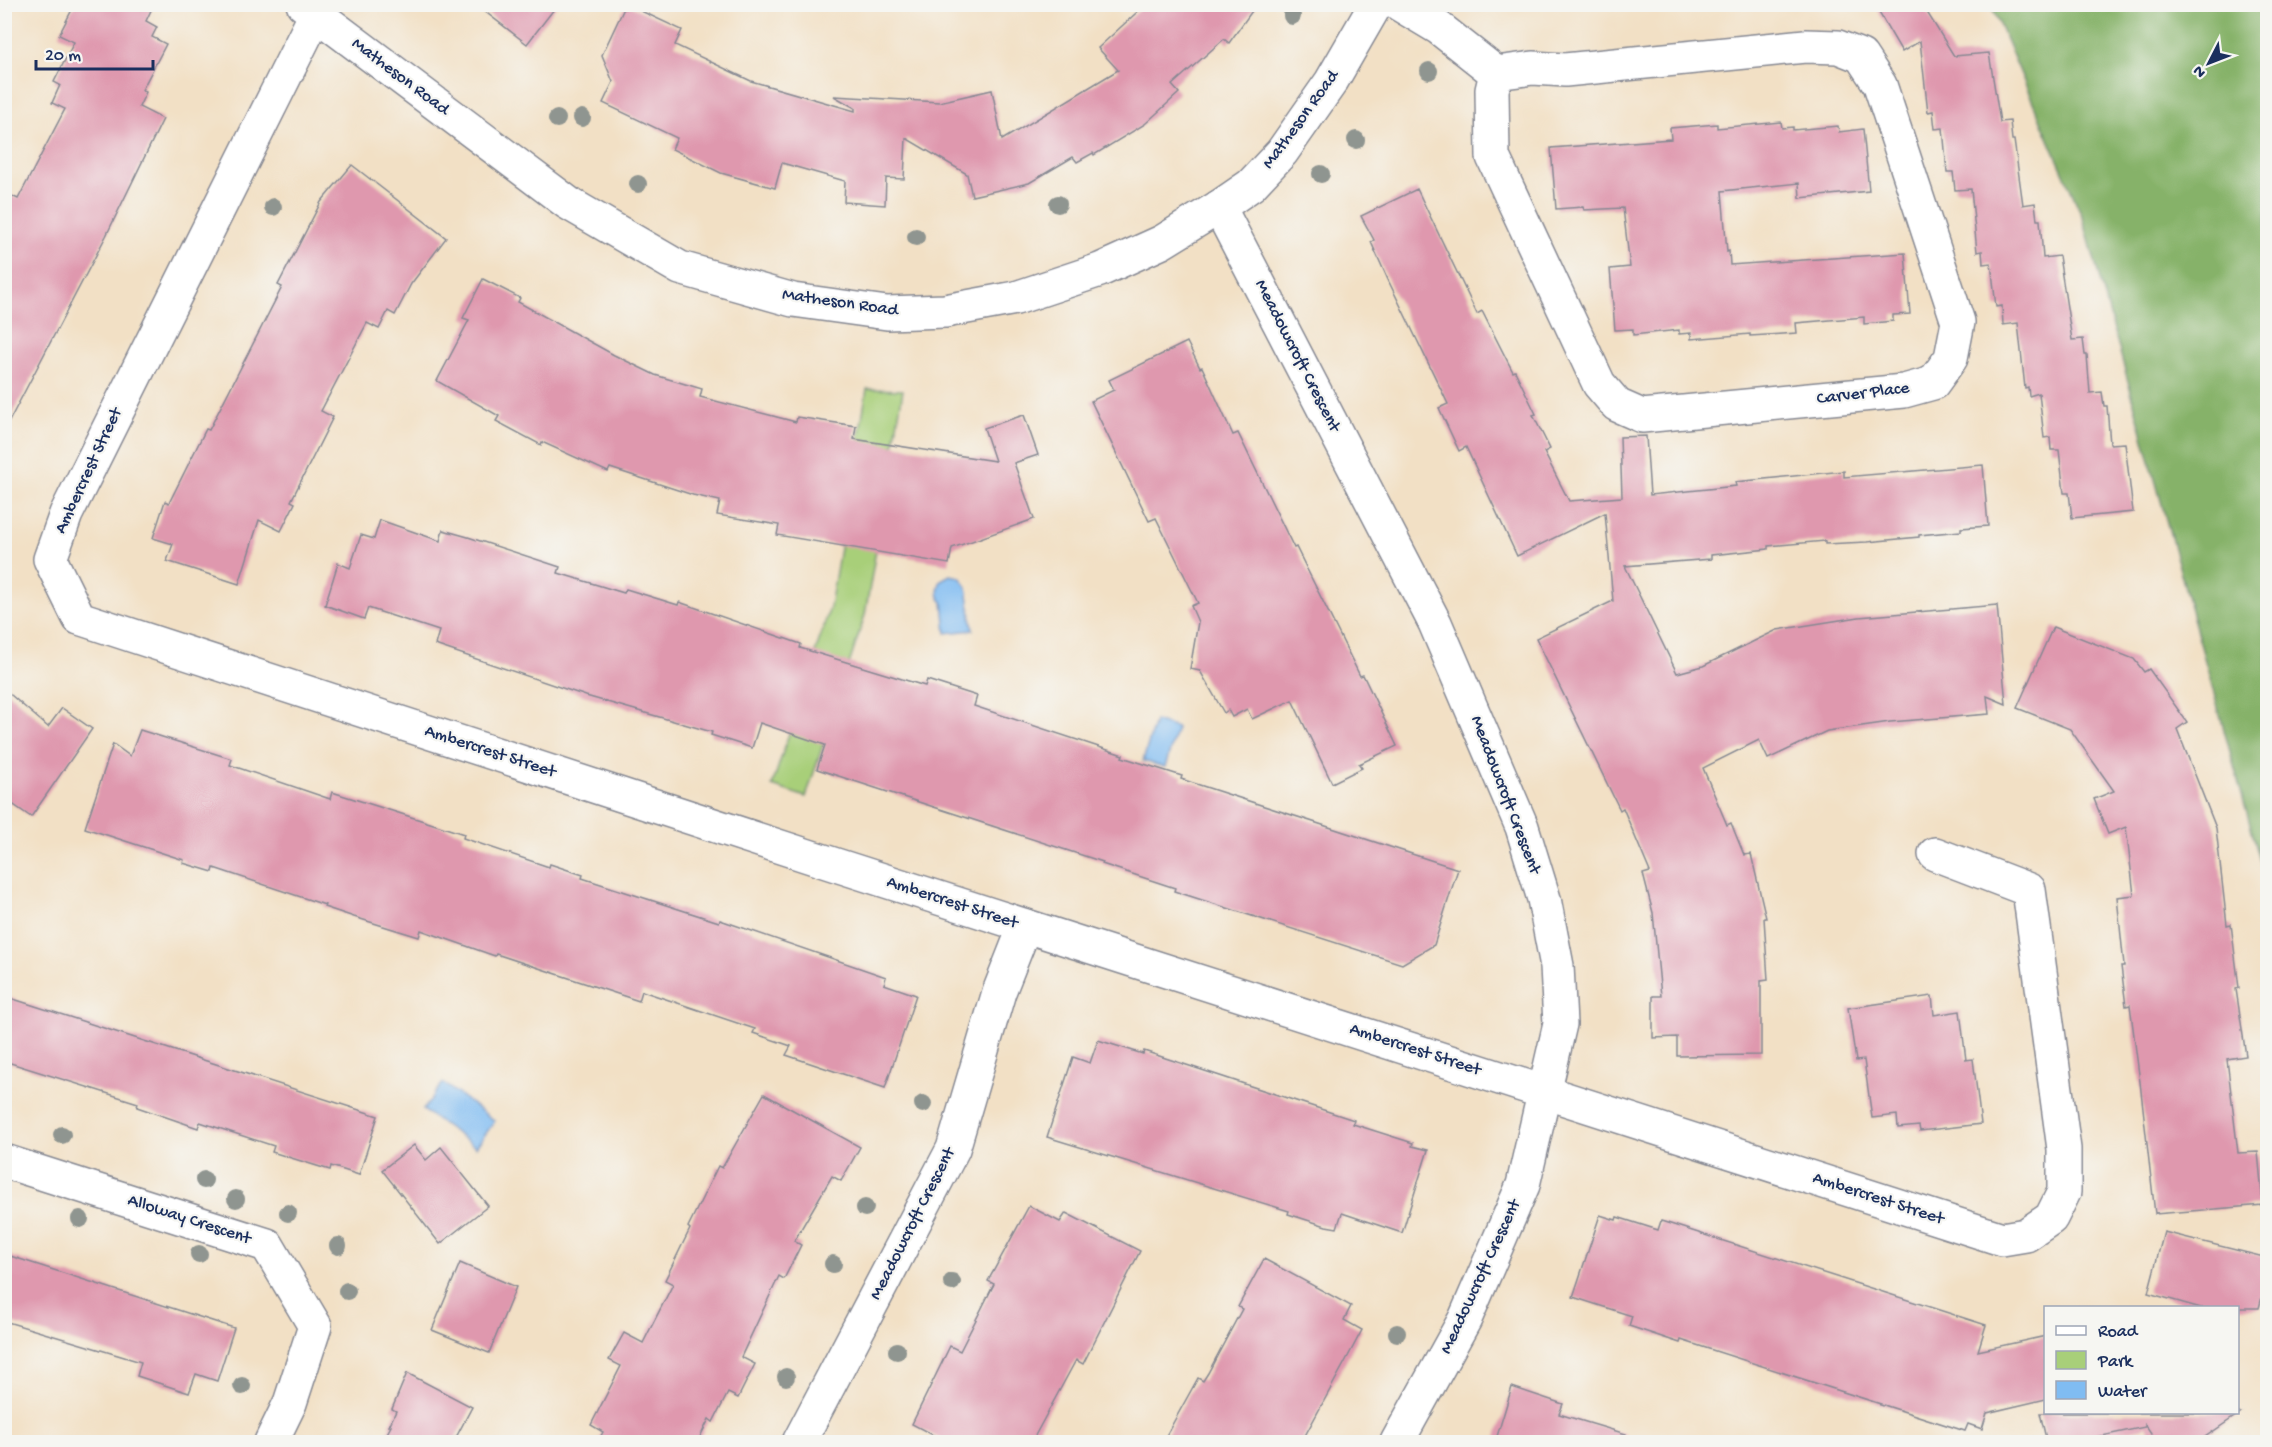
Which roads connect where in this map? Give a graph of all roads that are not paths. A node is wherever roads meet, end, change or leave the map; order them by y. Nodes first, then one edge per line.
1 (1376, 4) edge
2 (1399, 4) edge
3 (313, 8) edge
4 (1496, 73) junction
5 (1219, 207) junction
6 (1935, 854) dead end
7 (1025, 926) junction
8 (1544, 1091) junction
9 (4, 1161) edge
10 (271, 1443) edge
11 (799, 1443) edge
12 (1397, 1443) edge

1 - 5 street, Matheson Road
2 - 4 street
3 - 5 street, Matheson Road
3 - 7 street, Ambercrest Street
4 - 4 street, Carver Place
5 - 8 street, Meadowcroft Crescent
6 - 8 street, Ambercrest Street
7 - 8 street, Ambercrest Street
7 - 11 street, Meadowcroft Crescent
8 - 12 street, Meadowcroft Crescent
9 - 10 street, Alloway Crescent

